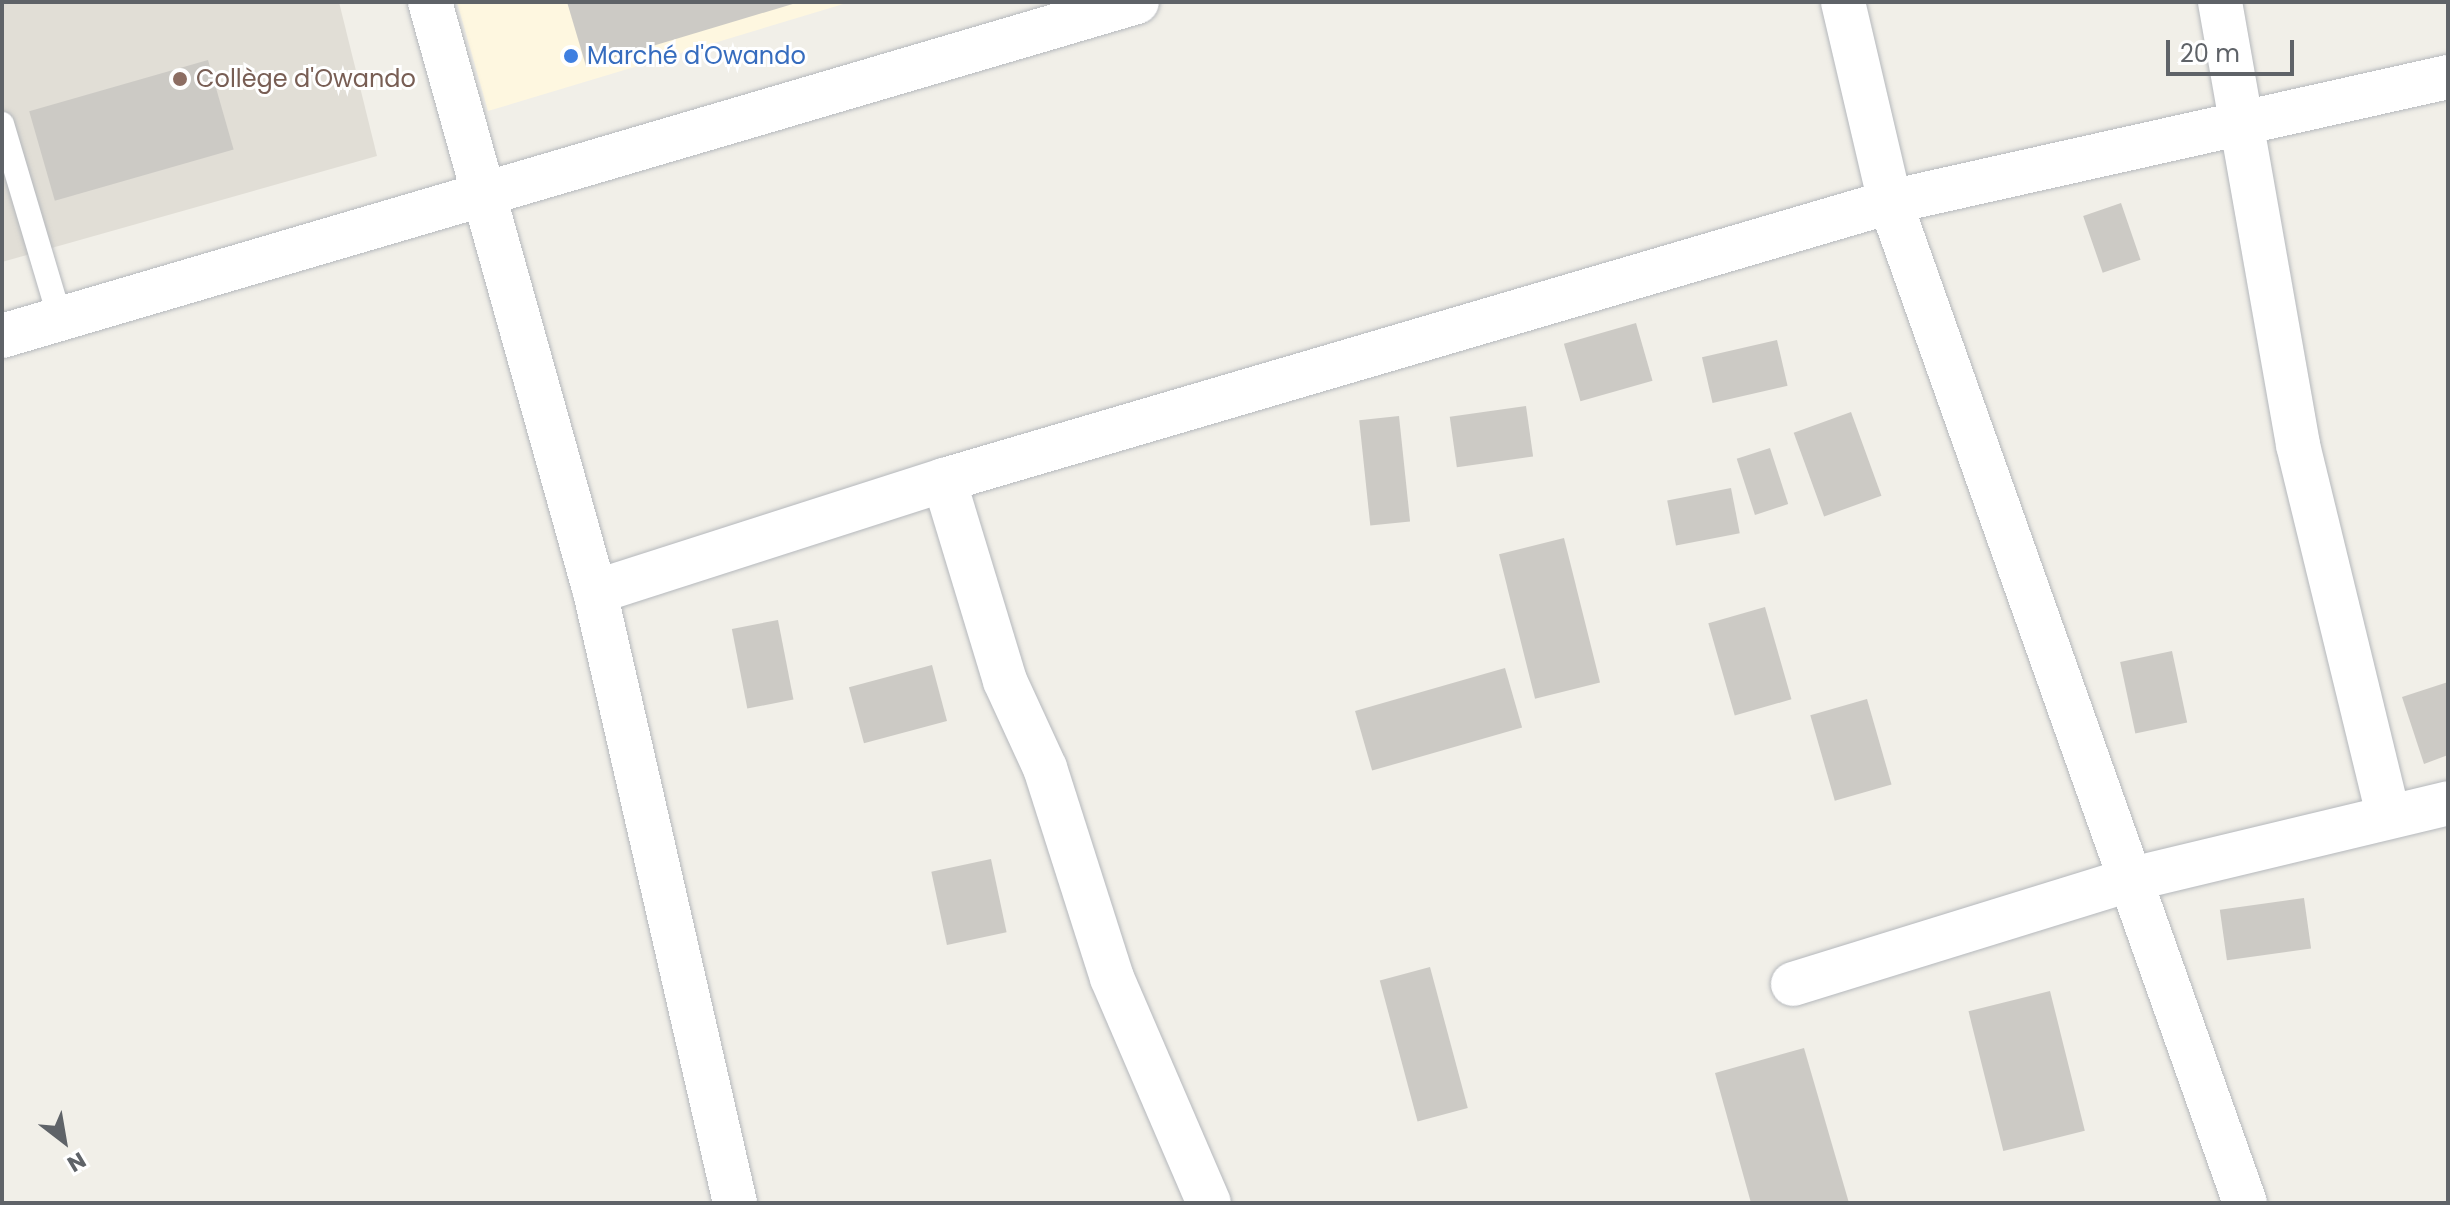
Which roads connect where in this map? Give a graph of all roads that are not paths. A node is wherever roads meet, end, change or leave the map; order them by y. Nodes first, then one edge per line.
1 (430, 2) edge
2 (1137, 2) edge
3 (1843, 2) edge
4 (2220, 2) edge
5 (2448, 77) edge
6 (2, 124) edge
7 (2239, 124) junction
8 (482, 194) junction
9 (1890, 202) junction
10 (60, 319) junction
11 (2, 336) edge
12 (944, 480) junction
13 (595, 592) junction
14 (2448, 803) edge
15 (2388, 815) junction
16 (2128, 880) junction
17 (1793, 984) dead end
18 (735, 1203) edge
19 (1209, 1203) edge
20 (2245, 1203) edge

1 - 8 street
2 - 8 street
3 - 9 street
4 - 7 street
5 - 7 street
6 - 10 lane
7 - 9 street
7 - 15 street
8 - 10 street
8 - 13 street
9 - 12 street
9 - 16 street
10 - 11 street
12 - 13 street
12 - 19 street
13 - 18 street
14 - 15 street
15 - 16 street
16 - 17 street
16 - 20 street

